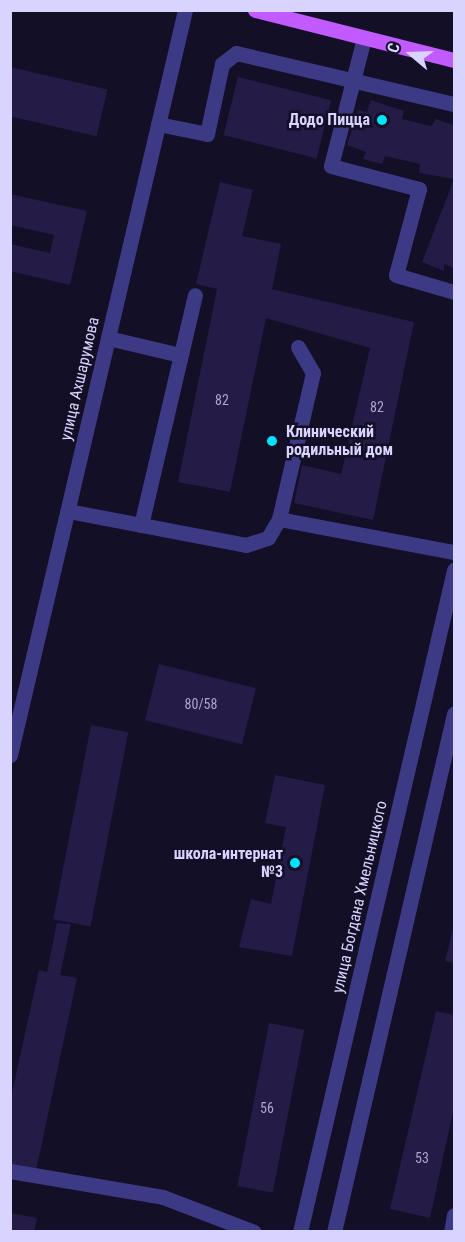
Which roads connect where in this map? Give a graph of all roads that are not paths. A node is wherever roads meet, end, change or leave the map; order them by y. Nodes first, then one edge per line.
1 (184, 10) edge
2 (255, 10) edge
3 (364, 38) junction
4 (454, 60) edge
5 (354, 80) junction
6 (454, 104) edge
7 (158, 124) junction
8 (454, 292) edge
9 (195, 295) dead end
10 (108, 338) junction
11 (298, 347) dead end
12 (180, 355) junction
13 (68, 511) junction
14 (279, 519) junction
15 (141, 525) junction
16 (454, 552) edge
17 (454, 570) edge
18 (454, 714) edge
19 (10, 755) edge
20 (10, 1172) edge
21 (454, 1215) edge
22 (254, 1232) edge
23 (300, 1232) edge
24 (334, 1232) edge
25 (451, 1232) edge

1 - 7 street, улица Ахшарумова
2 - 3 main road
3 - 4 main road
3 - 5 street
5 - 6 street
5 - 7 street
5 - 8 street
7 - 10 street, улица Ахшарумова
9 - 12 street
10 - 12 street
10 - 13 street, улица Ахшарумова
11 - 14 street
12 - 15 street
13 - 15 street
13 - 19 street, улица Ахшарумова
14 - 15 street
14 - 16 street
17 - 23 street, улица Богдана Хмельницкого
18 - 24 street
20 - 22 street
21 - 25 street

